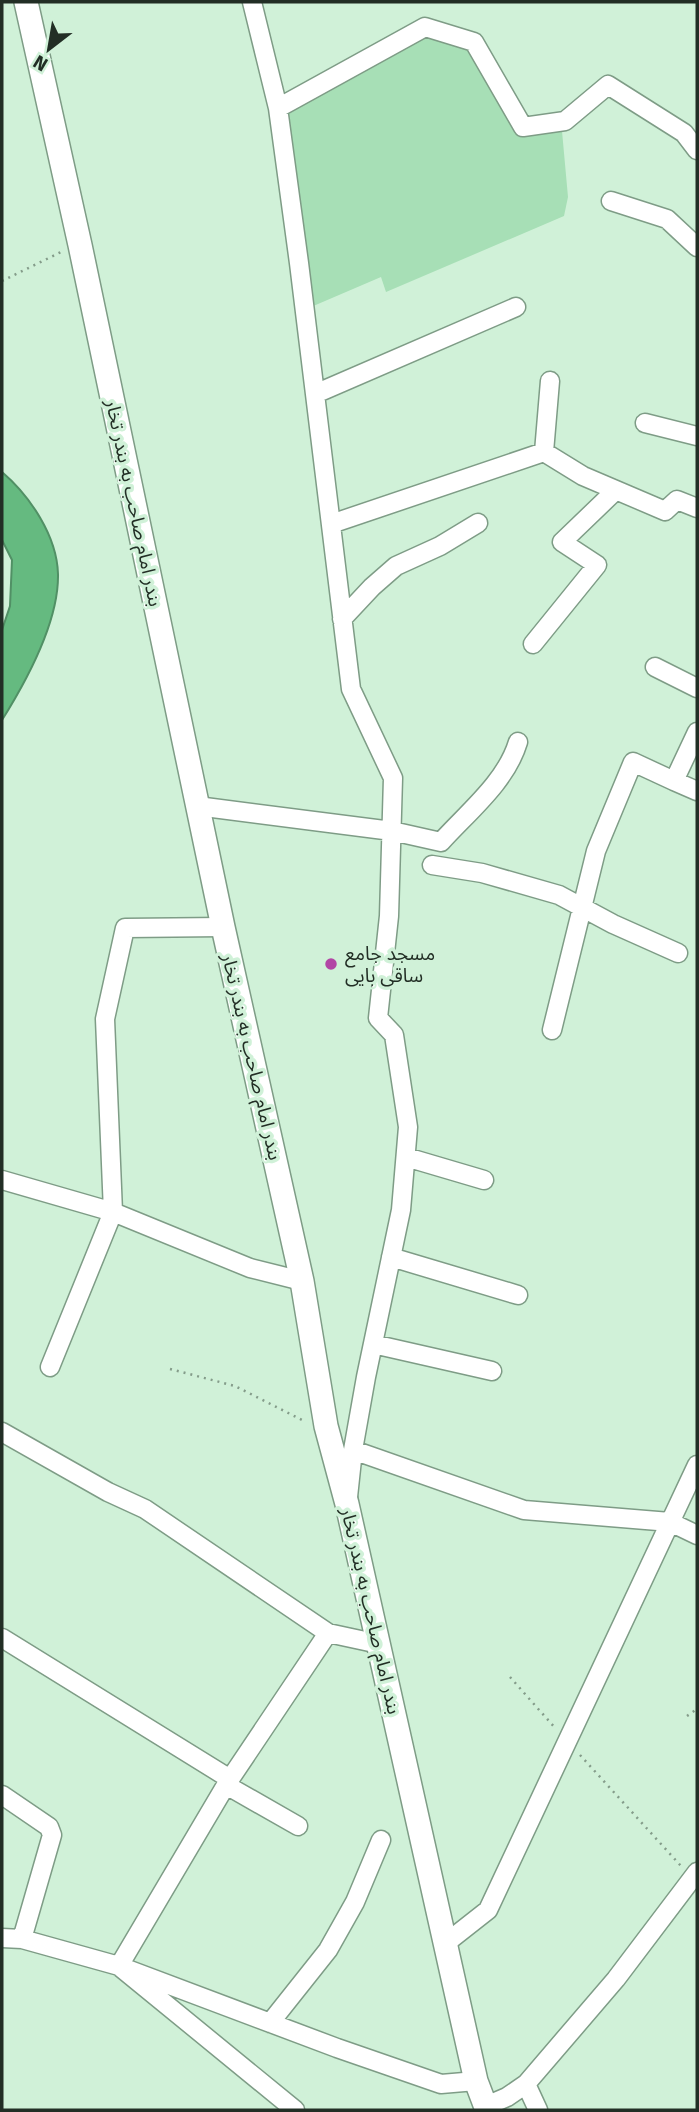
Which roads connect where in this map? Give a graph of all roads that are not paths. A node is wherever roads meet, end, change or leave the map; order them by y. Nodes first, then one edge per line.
1 (26, 2) edge
2 (252, 2) edge
3 (278, 108) junction
4 (697, 150) edge
5 (611, 201) dead end
6 (697, 247) edge
7 (516, 307) dead end
8 (550, 381) dead end
9 (315, 394) junction
10 (645, 423) dead end
11 (697, 436) edge
12 (544, 452) junction
13 (615, 491) junction
14 (697, 508) edge
15 (478, 523) dead end
16 (331, 524) junction
17 (342, 619) junction
18 (533, 644) dead end
19 (655, 667) dead end
20 (697, 688) edge
21 (697, 732) edge
22 (518, 742) dead end
23 (674, 781) junction
24 (697, 791) edge
25 (197, 806) junction
26 (392, 831) junction
27 (432, 865) dead end
28 (583, 906) junction
29 (223, 927) junction
30 (678, 953) dead end
31 (552, 1030) dead end
32 (406, 1157) junction
33 (2, 1180) edge
34 (484, 1180) dead end
35 (113, 1212) junction
36 (391, 1257) junction
37 (302, 1282) junction
38 (518, 1295) dead end
39 (373, 1344) junction
40 (50, 1367) dead end
41 (492, 1371) dead end
42 (2, 1432) edge
43 (353, 1450) junction
44 (697, 1465) edge
45 (347, 1504) junction
46 (670, 1522) junction
47 (697, 1535) edge
48 (328, 1633) junction
49 (2, 1638) edge
50 (379, 1644) junction
51 (228, 1782) junction
52 (2, 1795) edge
53 (298, 1826) dead end
54 (381, 1840) dead end
55 (695, 1875) edge
56 (2, 1938) edge
57 (22, 1939) junction
58 (446, 1943) junction
59 (119, 1966) junction
60 (270, 2023) junction
61 (476, 2081) junction
62 (526, 2084) junction
63 (486, 2108) edge
64 (295, 2110) edge
65 (538, 2110) edge

1 - 25 main road, بندر امام صاحب به بندر تخار
2 - 3 street
3 - 4 street
3 - 9 street
5 - 6 street
7 - 9 street
8 - 12 street
9 - 16 street
10 - 11 street
12 - 13 street
12 - 16 street
13 - 14 street
13 - 18 street
15 - 17 street
16 - 17 street
17 - 26 street
19 - 20 street
21 - 23 street
22 - 26 street
23 - 24 street
23 - 28 street
25 - 26 street
25 - 29 main road, بندر امام صاحب به بندر تخار
26 - 32 street
27 - 28 street
28 - 30 street
28 - 31 street
29 - 35 street
29 - 37 main road, بندر امام صاحب به بندر تخار
32 - 34 street
32 - 36 street
33 - 35 street
35 - 37 street
35 - 40 street
36 - 38 street
36 - 39 street
37 - 45 main road, بندر امام صاحب به بندر تخار
39 - 41 street
39 - 43 street
42 - 48 street
43 - 45 street
43 - 46 street
44 - 46 street
45 - 50 main road, بندر امام صاحب به بندر تخار
46 - 47 street
46 - 58 street
48 - 50 street
48 - 51 street
49 - 51 street
50 - 58 main road, بندر امام صاحب به بندر تخار
51 - 53 street
51 - 59 street
52 - 57 street
54 - 60 street
55 - 62 street
56 - 57 street
57 - 59 street
58 - 61 main road, بندر امام صاحب به بندر تخار
59 - 60 street
59 - 64 street
60 - 61 street
61 - 63 main road, بندر امام صاحب به بندر تخار
62 - 63 street
62 - 65 street

